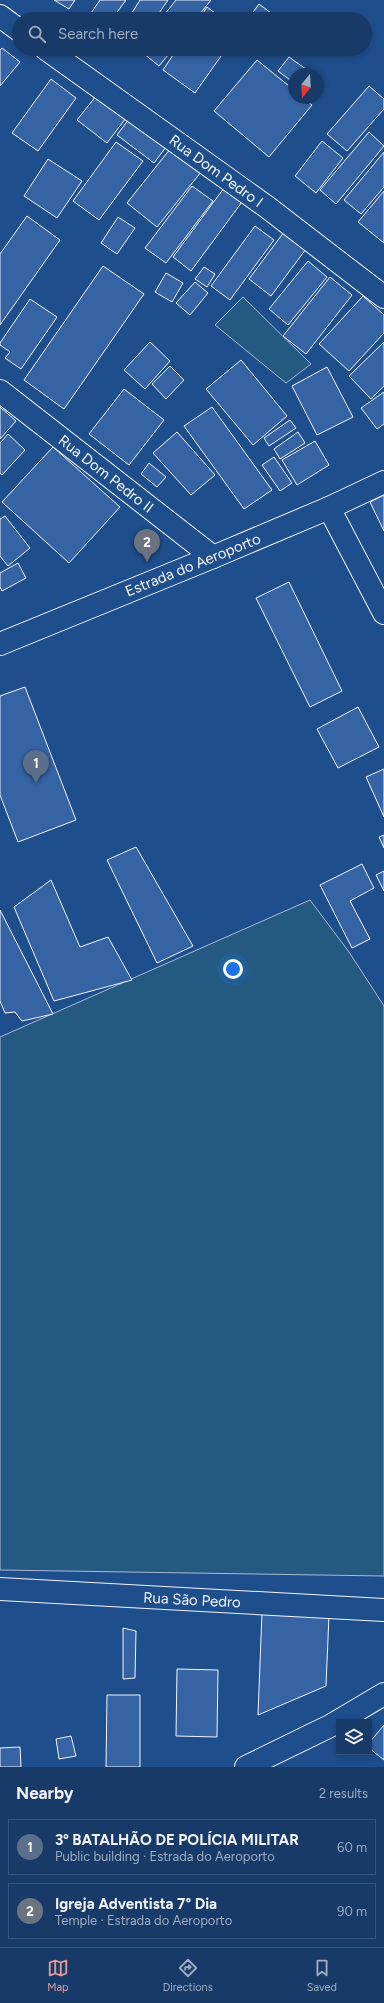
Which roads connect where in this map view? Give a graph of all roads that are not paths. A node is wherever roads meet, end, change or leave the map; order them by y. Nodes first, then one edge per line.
1 (0, 16) edge
2 (12, 25) edge
3 (56, 56) edge
4 (384, 297) edge
5 (0, 391) edge
6 (384, 482) edge
7 (329, 508) junction
8 (213, 557) junction
9 (384, 613) edge
10 (2, 640) edge
11 (0, 1589) edge
12 (384, 1610) edge
13 (384, 1694) edge
14 (246, 1767) edge

1 - 2 street
3 - 4 street, Rua Dom Pedro I
5 - 8 street, Rua Dom Pedro II
6 - 7 street, Estrada do Aeroporto
7 - 8 street, Estrada do Aeroporto
7 - 9 street
8 - 10 street, Estrada do Aeroporto
11 - 12 street, Rua São Pedro
13 - 14 street

